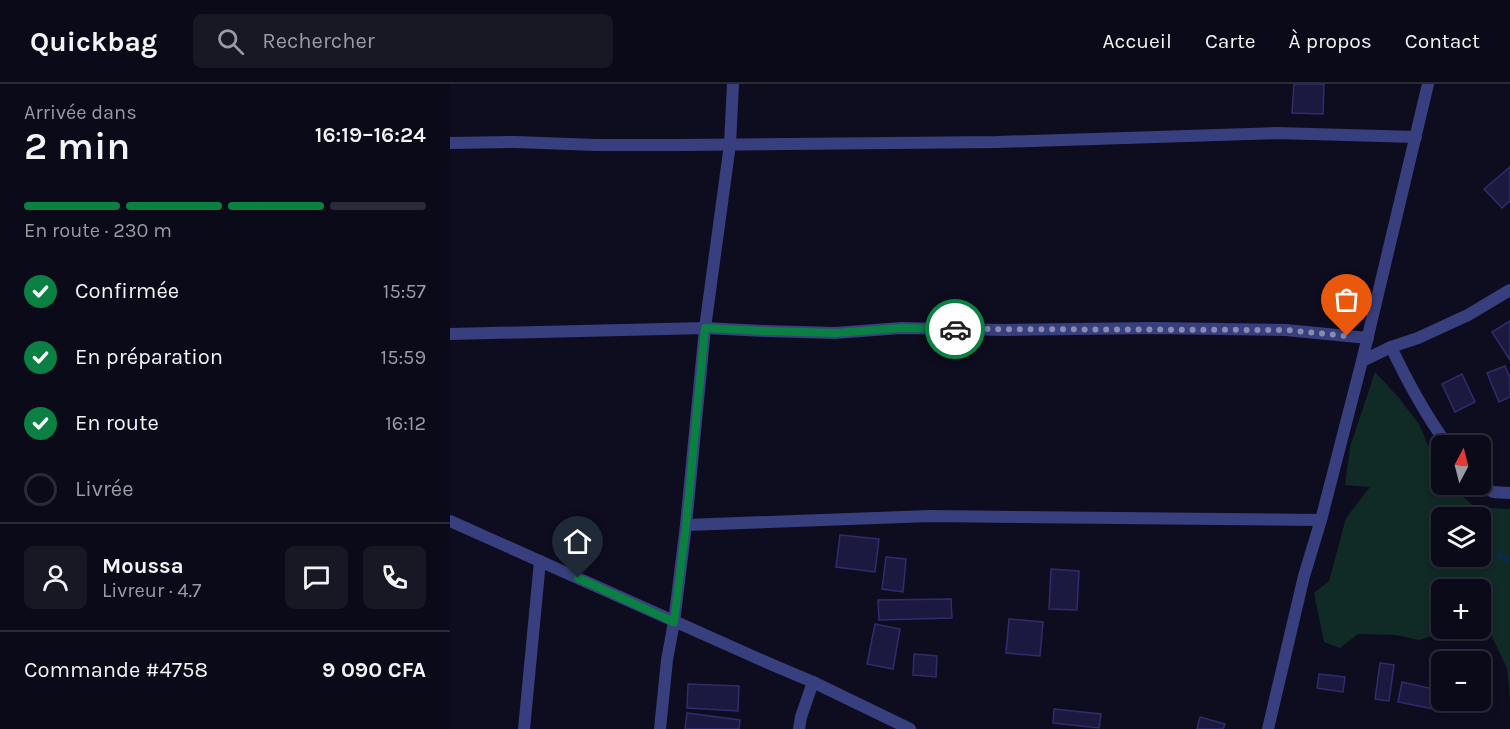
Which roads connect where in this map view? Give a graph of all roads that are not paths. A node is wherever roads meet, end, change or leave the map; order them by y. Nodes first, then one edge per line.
1 (733, 84) edge
2 (1428, 84) edge
3 (1416, 137) junction
4 (451, 143) edge
5 (730, 144) junction
6 (1510, 290) edge
7 (705, 328) junction
8 (450, 334) edge
9 (1368, 338) junction
10 (1391, 347) junction
11 (1362, 361) junction
12 (1440, 435) edge
13 (1491, 491) edge
14 (1510, 493) edge
15 (1321, 520) junction
16 (450, 521) edge
17 (686, 525) junction
18 (540, 561) junction
19 (674, 622) junction
20 (813, 682) junction
21 (524, 729) edge
22 (660, 729) edge
23 (799, 729) edge
24 (910, 729) edge
25 (1268, 729) edge

1 - 5 street
2 - 3 street
3 - 5 street
3 - 9 street
4 - 5 street
5 - 7 street
6 - 10 street
7 - 8 street
7 - 9 street
7 - 17 street
9 - 11 street
10 - 11 street
10 - 12 street
11 - 15 street
13 - 14 street
15 - 17 street
15 - 25 street
16 - 18 street
17 - 19 street
18 - 19 street
18 - 21 street
19 - 20 street
19 - 22 street
20 - 23 street
20 - 24 street

